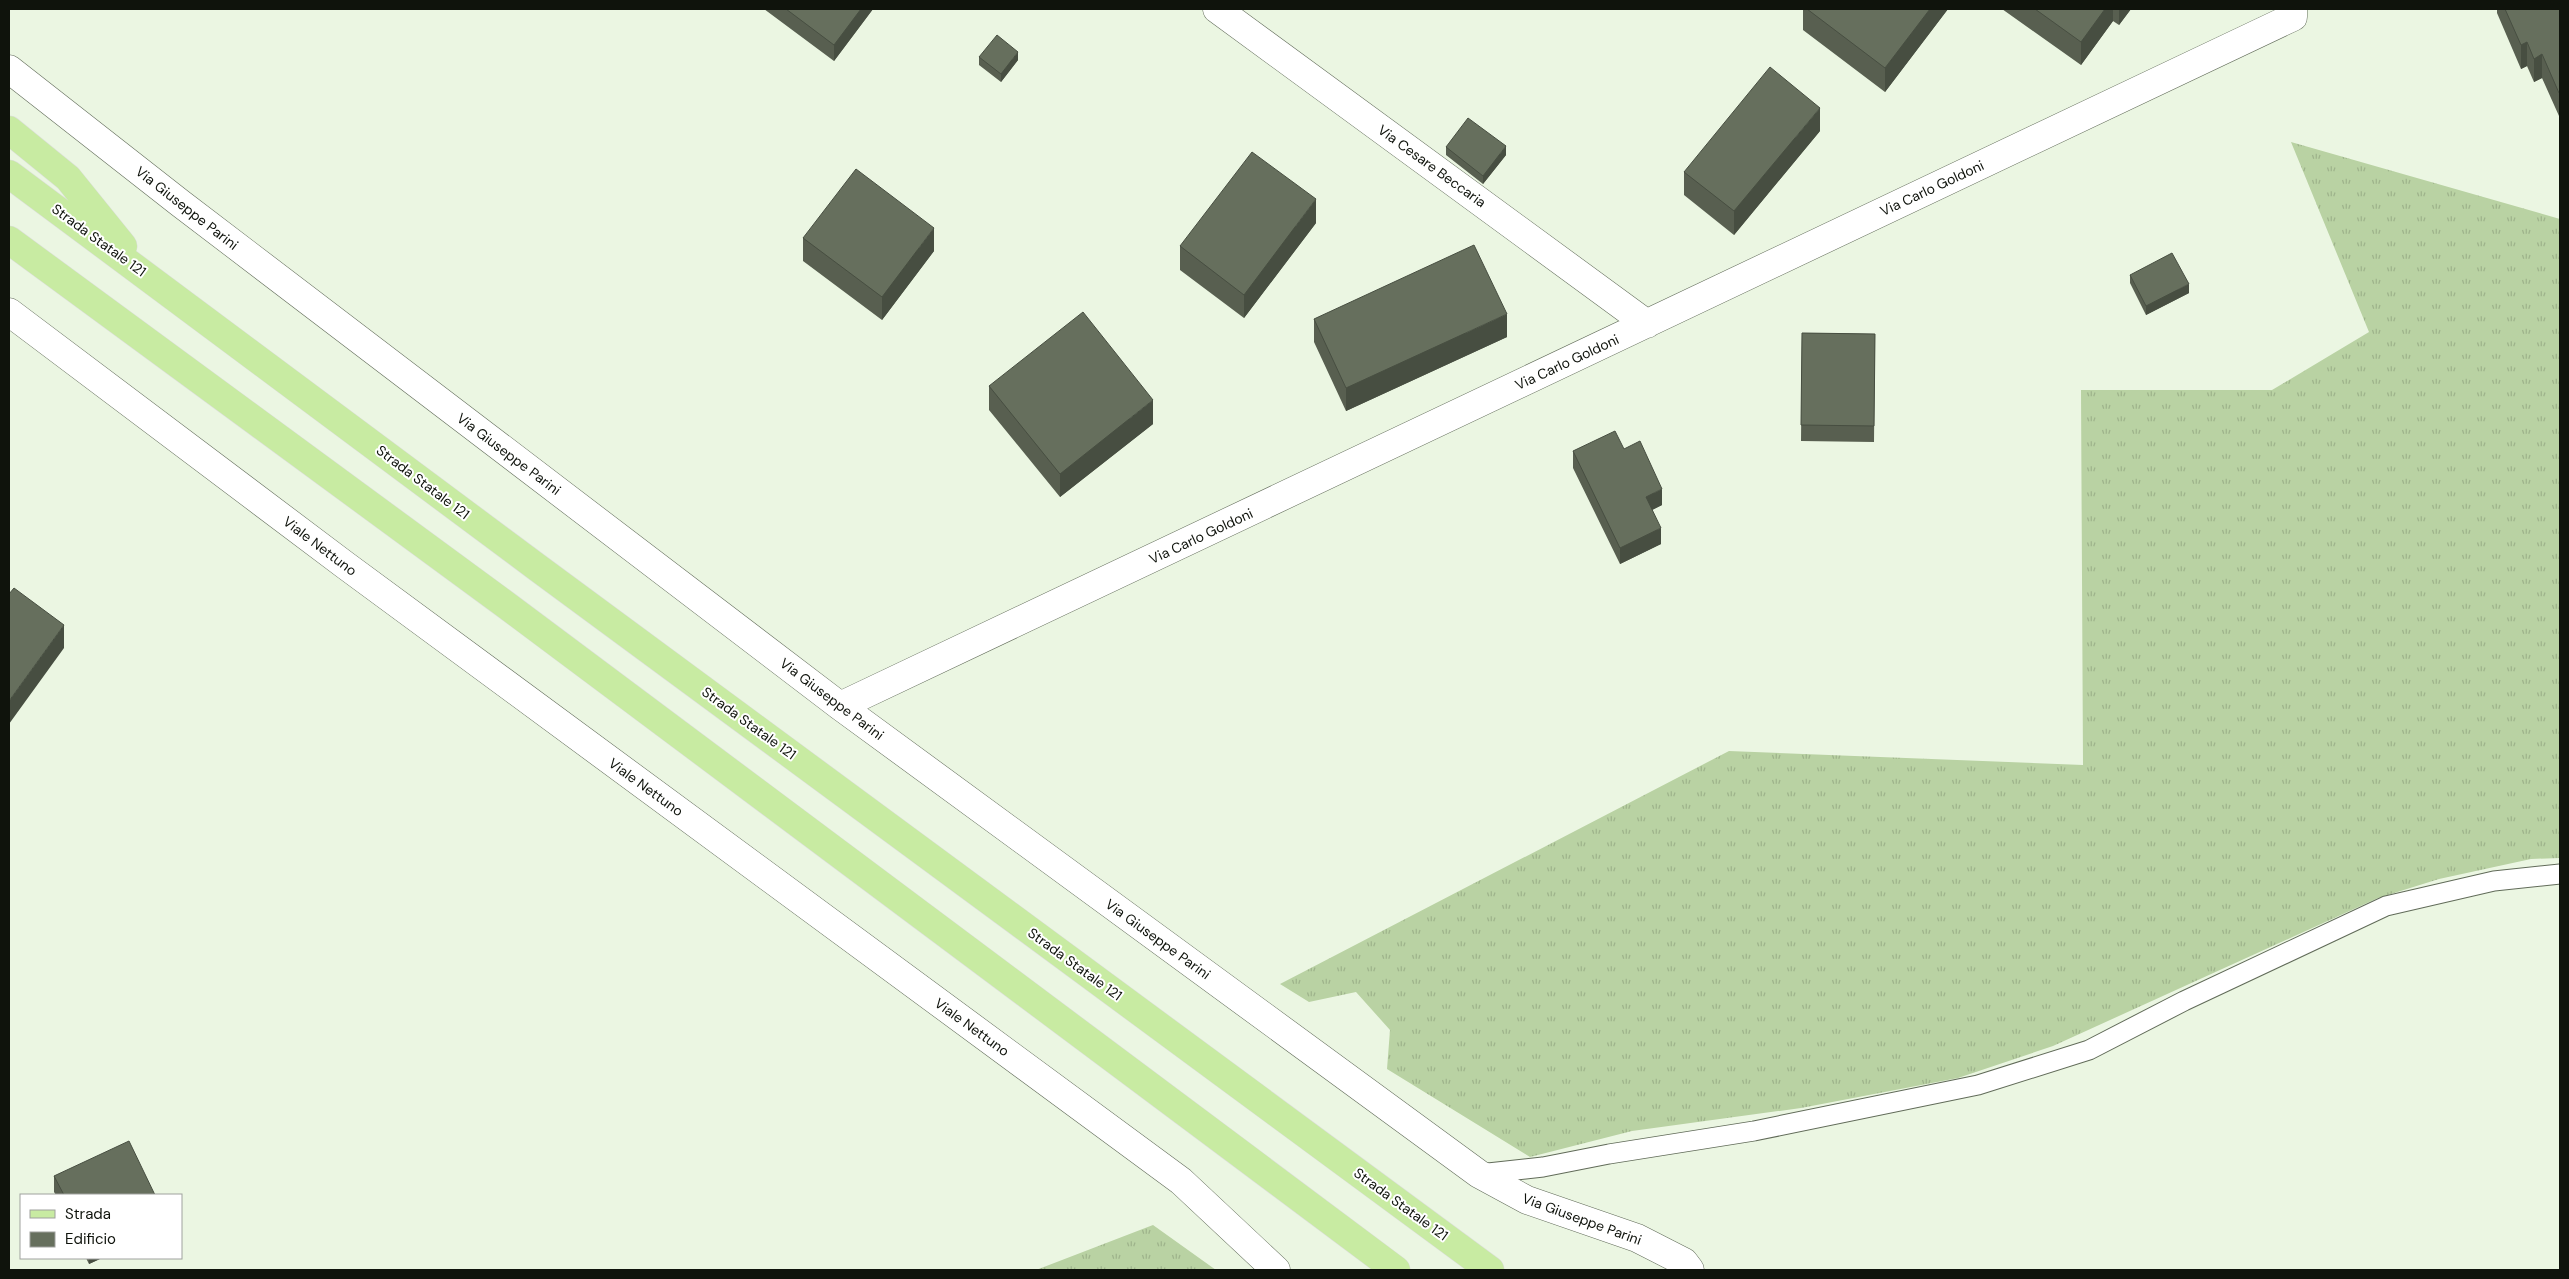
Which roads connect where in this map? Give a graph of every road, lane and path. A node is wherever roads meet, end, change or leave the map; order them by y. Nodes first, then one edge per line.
1 (1217, 9) edge
2 (2293, 13) edge
3 (9, 69) edge
4 (9, 130) edge
5 (9, 174) edge
6 (9, 240) edge
7 (148, 276) junction
8 (9, 312) edge
9 (1647, 324) junction
10 (840, 706) junction
11 (2560, 874) edge
12 (1480, 1174) junction
13 (1276, 1270) edge
14 (1396, 1270) edge
15 (1490, 1270) edge
16 (1690, 1270) edge

1 - 9 street, Via Cesare Beccaria
2 - 9 street, Via Carlo Goldoni
3 - 10 street, Via Giuseppe Parini
4 - 7 main road
5 - 7 main road, Strada Statale 121
6 - 14 main road
7 - 15 main road, Strada Statale 121
8 - 13 street, Viale Nettuno
9 - 10 street, Via Carlo Goldoni
10 - 12 street, Via Giuseppe Parini
11 - 12 lane
12 - 16 street, Via Giuseppe Parini

